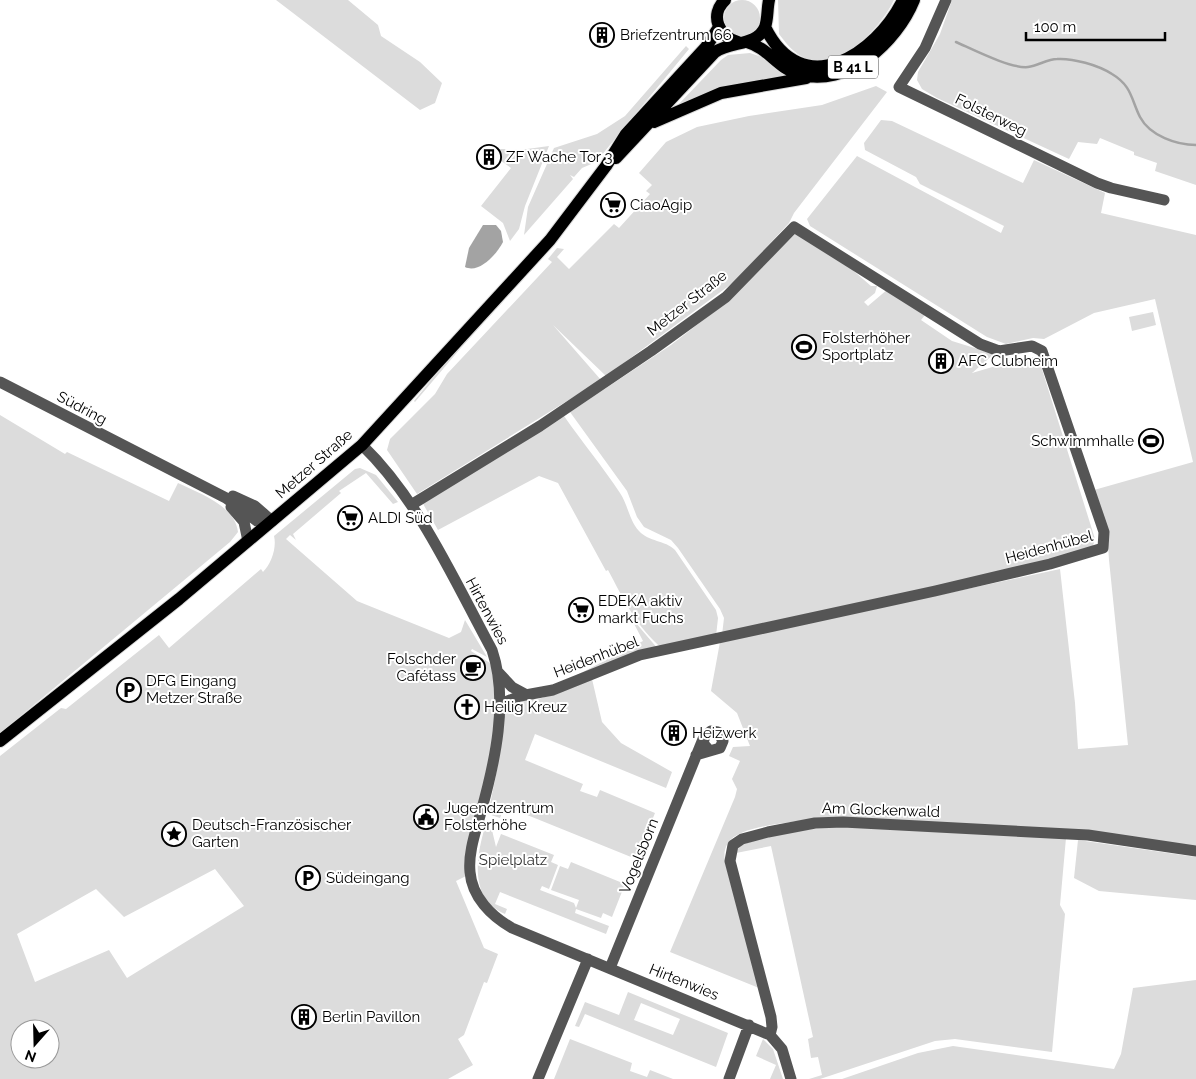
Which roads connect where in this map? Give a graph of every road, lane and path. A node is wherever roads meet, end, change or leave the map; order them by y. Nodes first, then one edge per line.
1 (725, 0) edge
2 (759, 0) edge
3 (769, 0) edge
4 (903, 0) edge
5 (914, 0) edge
6 (946, 0) edge
7 (766, 21) junction
8 (719, 27) junction
9 (743, 42) junction
10 (811, 76) junction
11 (647, 126) junction
12 (606, 166) junction
13 (1164, 200) dead end
14 (794, 227) joint
15 (0, 382) edge
16 (362, 445) junction
17 (151, 460) junction
18 (215, 493) junction
19 (411, 505) junction
20 (269, 523) junction
21 (248, 541) junction
22 (498, 672) junction
23 (525, 694) junction
24 (498, 709) junction
25 (703, 739) junction
26 (0, 741) edge
27 (709, 750) junction
28 (696, 756) junction
29 (1196, 851) edge
30 (588, 959) junction
31 (610, 968) junction
32 (749, 1025) junction
33 (770, 1035) junction
34 (538, 1079) edge
35 (728, 1079) edge
36 (791, 1079) edge

1 - 8 main road, Metzer Straße
2 - 7 main road
3 - 7 main road
4 - 7 main road, B 41 L
5 - 10 main road, B 41 L
6 - 13 street, Folsterweg
7 - 9 main road, Metzer Straße
8 - 9 main road
8 - 12 main road, Metzer Straße
9 - 10 main road, B 41 L
9 - 11 main road, Metzer Straße
10 - 11 main road
11 - 12 main road, Metzer Straße
12 - 16 main road, Metzer Straße
14 - 19 street, Metzer Straße
14 - 23 street, Heidenhübel
15 - 17 street, Südring
16 - 19 street, Hirtenwies
16 - 20 main road, Metzer Straße
17 - 18 street, Südring
17 - 20 street, Südring
18 - 20 street, Südring
18 - 21 street, Südring
19 - 22 street, Hirtenwies
20 - 21 main road, Metzer Straße
21 - 26 main road, Metzer Straße
22 - 23 street
22 - 24 street, Hirtenwies
23 - 24 street, Heidenhübel
24 - 30 street, Hirtenwies
25 - 27 street
25 - 27 street
25 - 28 street, Vogelsborn
27 - 28 street
28 - 31 street, Vogelsborn
29 - 33 street, Am Glockenwald
30 - 31 street, Hirtenwies
30 - 34 street
31 - 32 street, Hirtenwies
32 - 33 street, Hirtenwies
32 - 35 street
33 - 36 street

